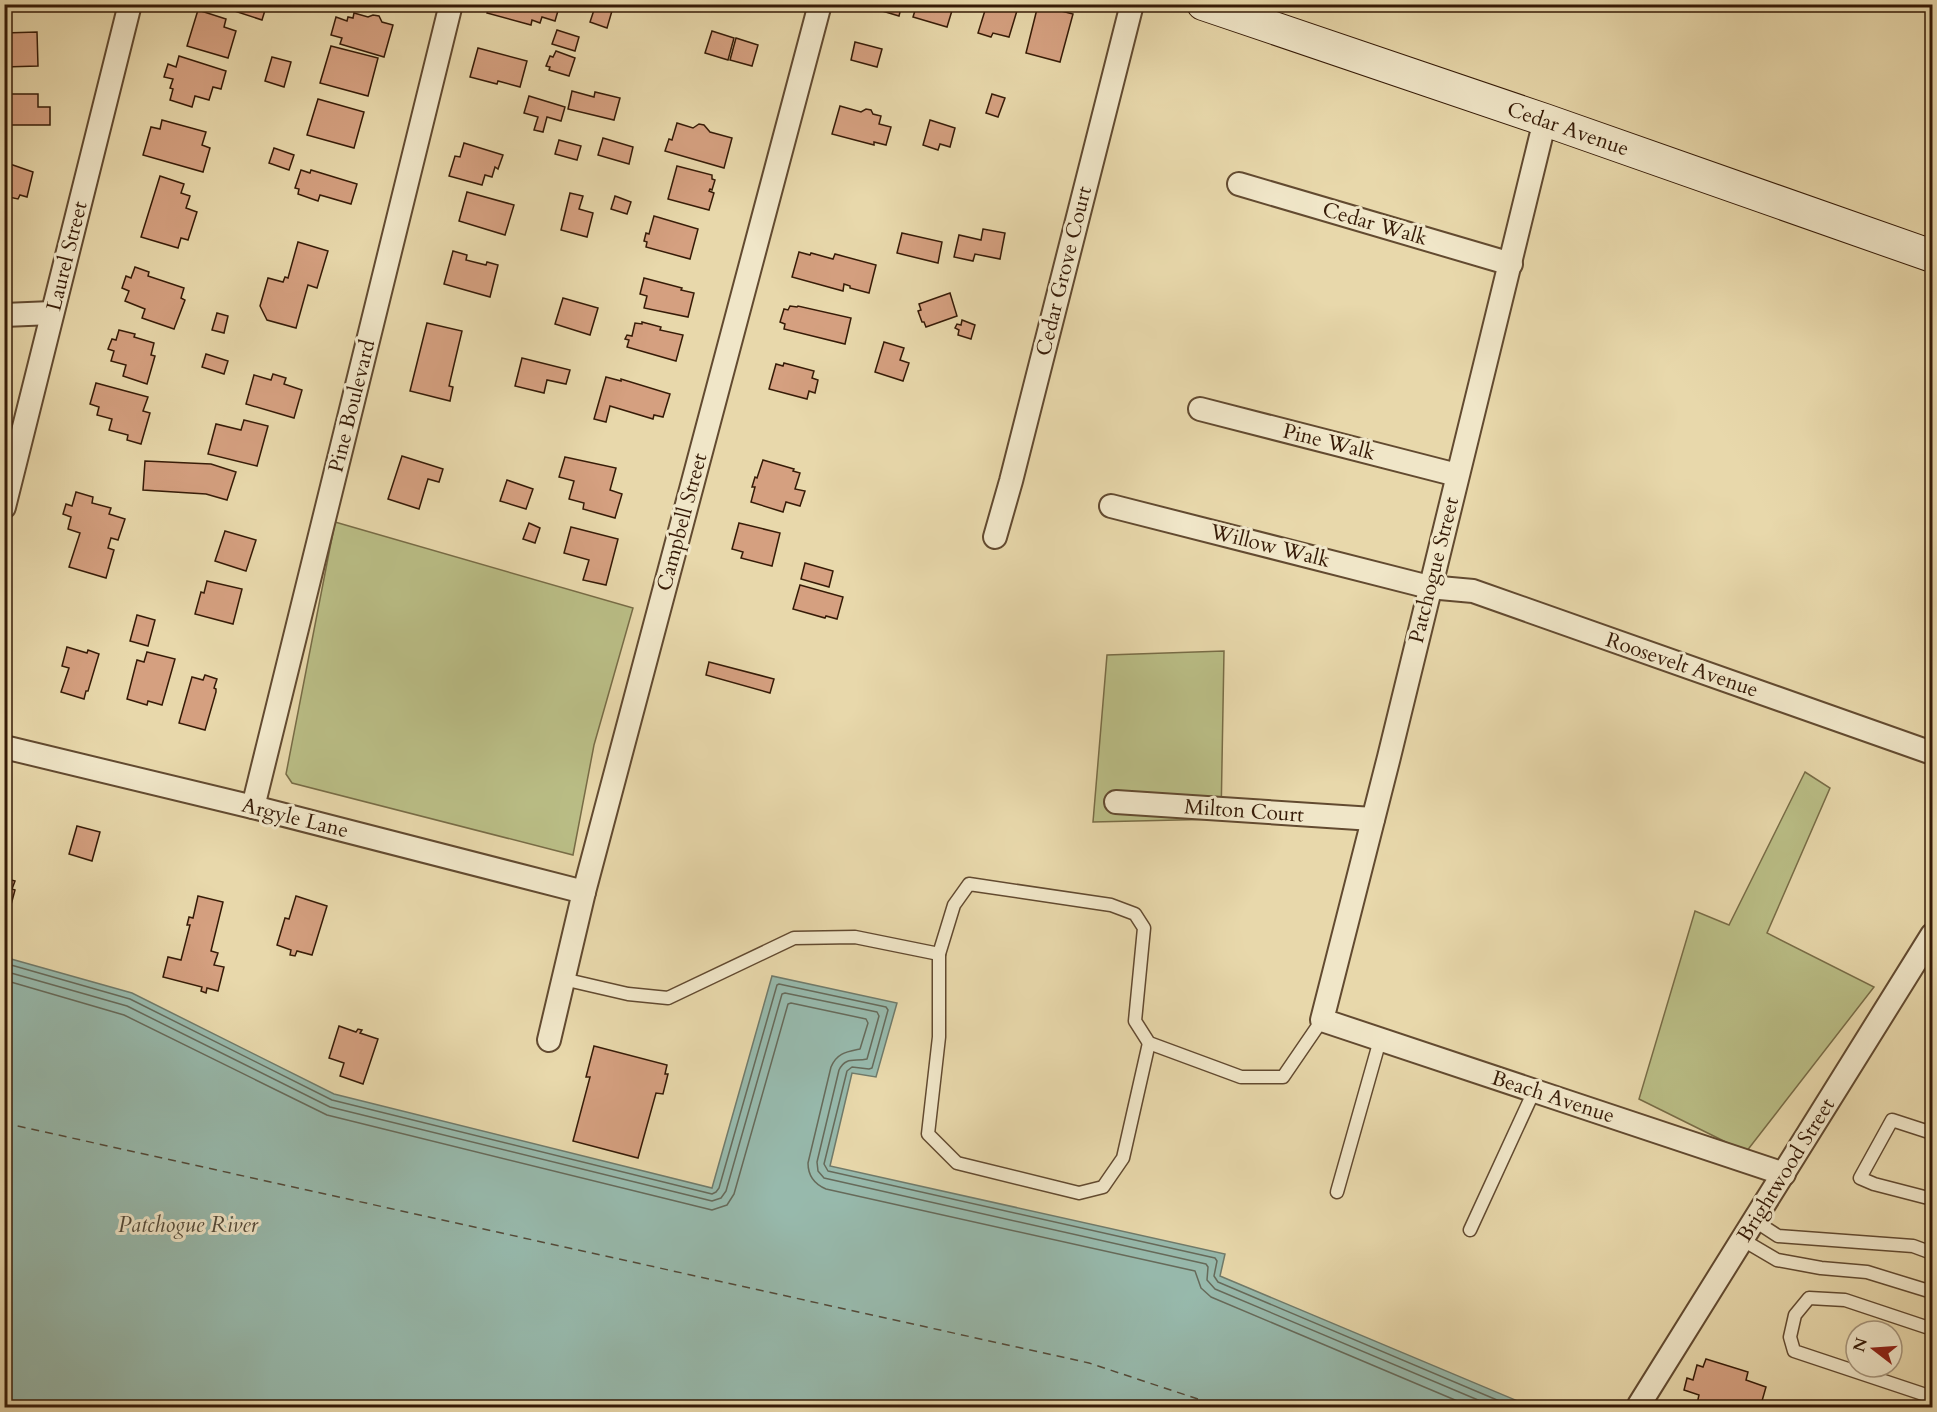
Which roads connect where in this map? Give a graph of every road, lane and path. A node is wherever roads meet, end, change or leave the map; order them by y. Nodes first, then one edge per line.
1 (130, 4) edge
2 (452, 4) edge
3 (820, 4) edge
4 (1132, 4) edge
5 (1213, 6) edge
6 (1545, 120) junction
7 (1239, 184) dead end
8 (1932, 256) edge
9 (1511, 264) junction
10 (52, 313) junction
11 (4, 315) edge
12 (1200, 409) dead end
13 (1457, 475) junction
14 (1111, 506) dead end
15 (4, 507) edge
16 (995, 537) dead end
17 (1430, 587) junction
18 (4, 747) edge
19 (1932, 753) edge
20 (1116, 802) dead end
21 (253, 807) junction
22 (1372, 819) junction
23 (584, 892) junction
24 (1932, 935) edge
25 (939, 954) junction
26 (563, 979) junction
27 (1322, 1020) junction
28 (549, 1040) dead end
29 (1380, 1040) junction
30 (1149, 1042) junction
31 (1533, 1091) junction
32 (1932, 1132) edge
33 (1784, 1174) junction
34 (1337, 1192) dead end
35 (1932, 1199) edge
36 (1755, 1221) junction
37 (1470, 1230) dead end
38 (1743, 1240) junction
39 (1932, 1252) edge
40 (1932, 1292) edge
41 (1932, 1329) edge
42 (1932, 1397) edge
43 (1639, 1405) dead end

1 - 10 street, Laurel Street
2 - 21 street, Pine Boulevard
3 - 23 street, Campbell Street
4 - 16 street, Cedar Grove Court
5 - 6 street, Cedar Avenue
6 - 8 street, Cedar Avenue
6 - 9 street, Patchogue Street
7 - 9 street, Cedar Walk
9 - 13 street, Patchogue Street
10 - 11 street
10 - 15 street, Laurel Street
12 - 13 street, Pine Walk
13 - 17 street, Patchogue Street
14 - 17 street, Willow Walk
17 - 19 street, Roosevelt Avenue
17 - 22 street, Patchogue Street
18 - 21 street, Argyle Lane
20 - 22 street, Milton Court
21 - 23 street, Argyle Lane
22 - 27 street, Patchogue Street
23 - 26 street, Campbell Street
24 - 33 street, Brightwood Street
25 - 26 lane
25 - 30 lane
25 - 30 lane
26 - 28 street, Campbell Street
27 - 29 street, Beach Avenue
27 - 30 lane
29 - 31 street, Beach Avenue
29 - 34 lane
31 - 33 street, Beach Avenue
31 - 37 lane
32 - 35 lane
33 - 36 street, Brightwood Street
36 - 38 street, Brightwood Street
36 - 39 lane
38 - 40 lane
38 - 43 street, Brightwood Street
41 - 42 lane

